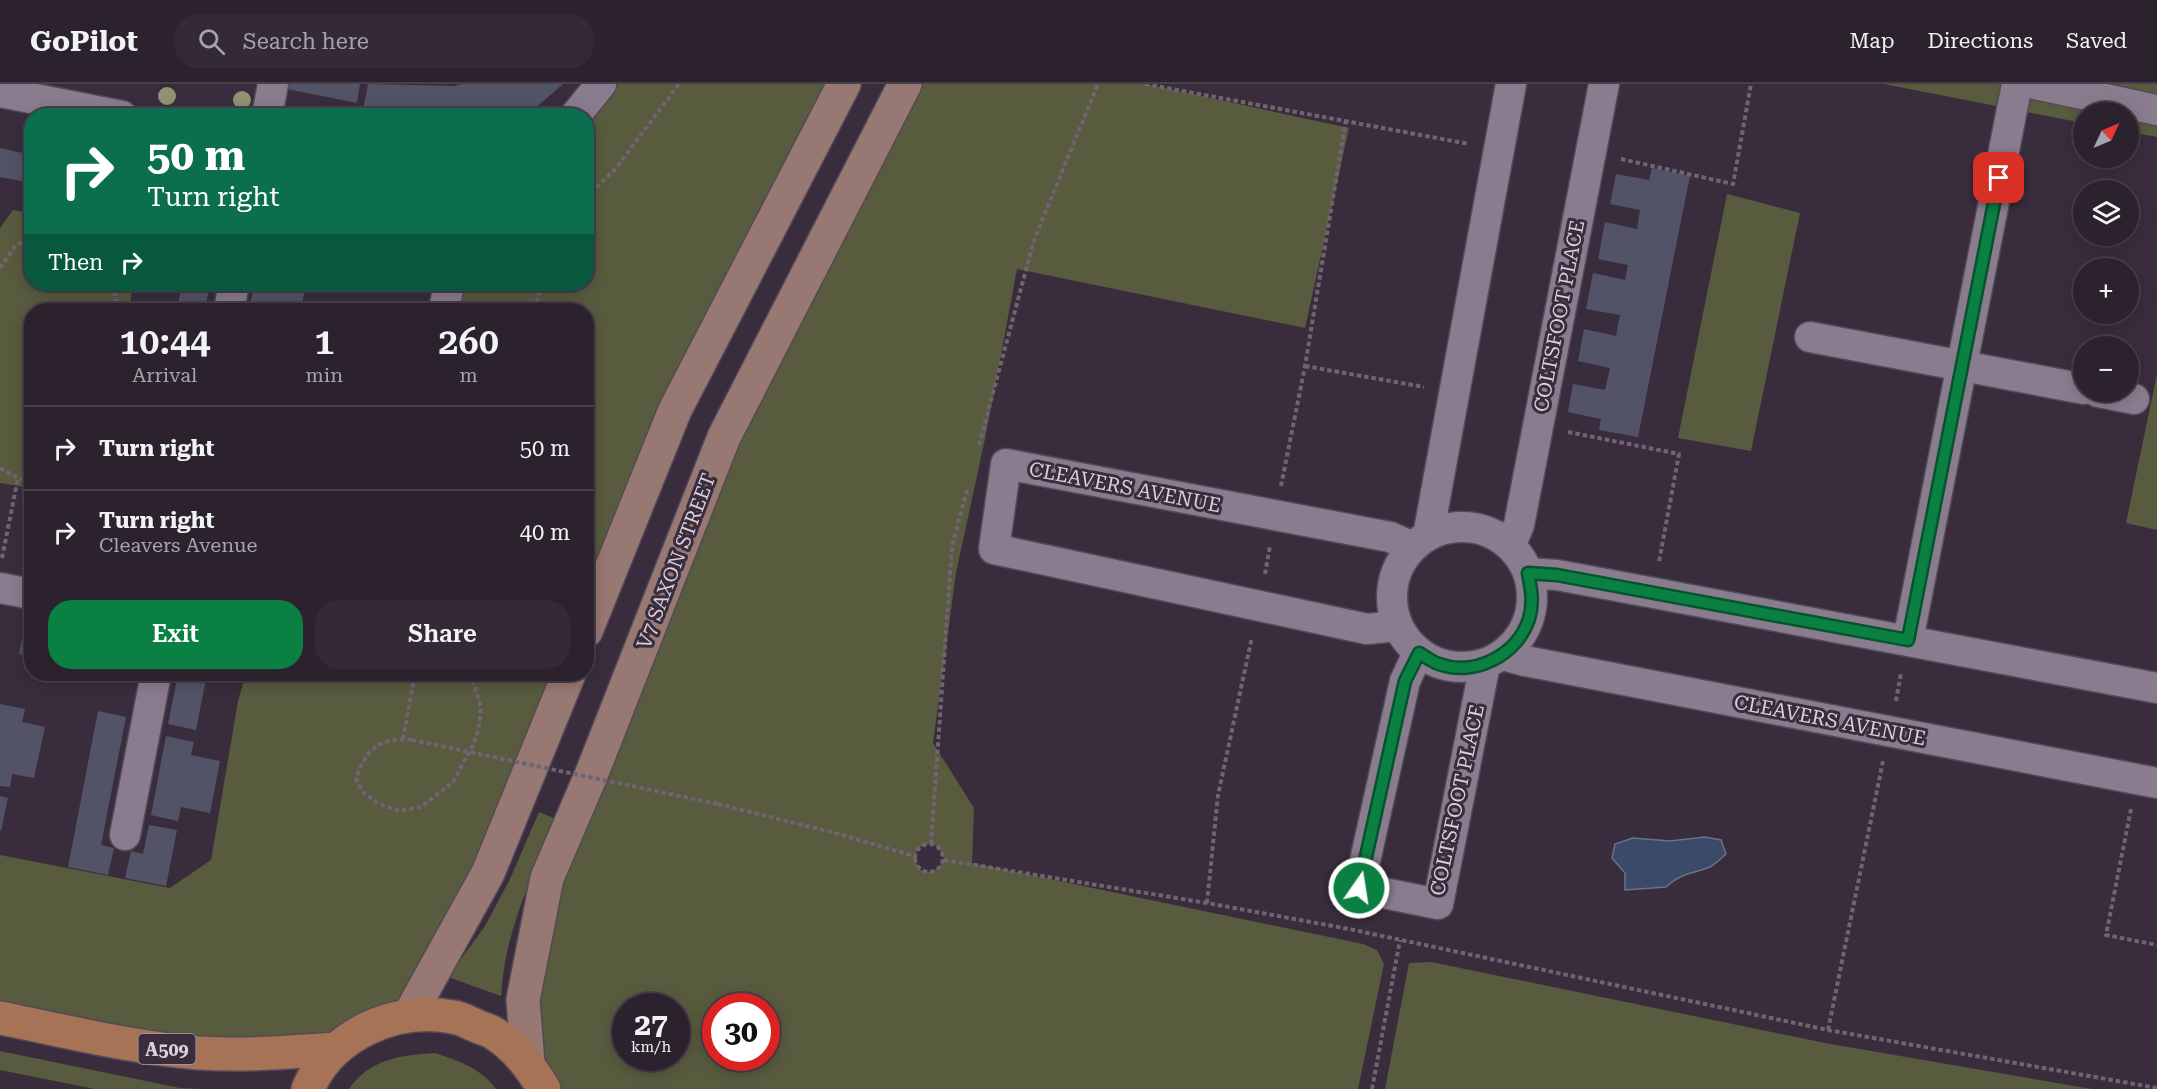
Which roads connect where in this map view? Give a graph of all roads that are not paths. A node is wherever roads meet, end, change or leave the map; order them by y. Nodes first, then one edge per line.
1 (273, 84) edge
2 (601, 84) edge
3 (844, 84) edge
4 (905, 84) edge
5 (1511, 84) edge
6 (1604, 84) edge
7 (2017, 84) edge
8 (2035, 84) edge
9 (0, 92) edge
10 (81, 108) edge
11 (268, 108) edge
12 (582, 108) edge
13 (2157, 110) edge
14 (1810, 337) dead end
15 (1963, 365) junction
16 (2073, 386) edge
17 (1420, 541) junction
18 (1510, 546) junction
19 (1, 573) edge
20 (1528, 573) junction
21 (24, 589) edge
22 (594, 611) edge
23 (1397, 626) junction
24 (1908, 640) junction
25 (1419, 653) junction
26 (1494, 660) junction
27 (155, 681) edge
28 (566, 681) edge
29 (2157, 688) edge
30 (2147, 781) edge
31 (125, 834) dead end
32 (410, 1014) junction
33 (0, 1018) edge
34 (336, 1049) junction
35 (536, 1076) edge
36 (308, 1089) edge

1 - 11 street
2 - 12 street
3 - 22 street
4 - 35 street, V7 SAXON STREET
5 - 17 street
6 - 18 street, COLTSFOOT PLACE
7 - 15 street
8 - 13 street
9 - 10 street
14 - 15 street
15 - 16 street
15 - 24 street
17 - 18 street
17 - 23 street
17 - 23 street, CLEAVERS AVENUE
18 - 20 street
19 - 21 street
20 - 24 street
20 - 26 street
23 - 25 street
24 - 29 street
25 - 26 street
25 - 26 street, COLTSFOOT PLACE
26 - 30 street, CLEAVERS AVENUE
27 - 31 street
28 - 32 street
32 - 34 main road, A509
32 - 35 main road, A509
33 - 34 main road, A509
34 - 36 main road, A509

